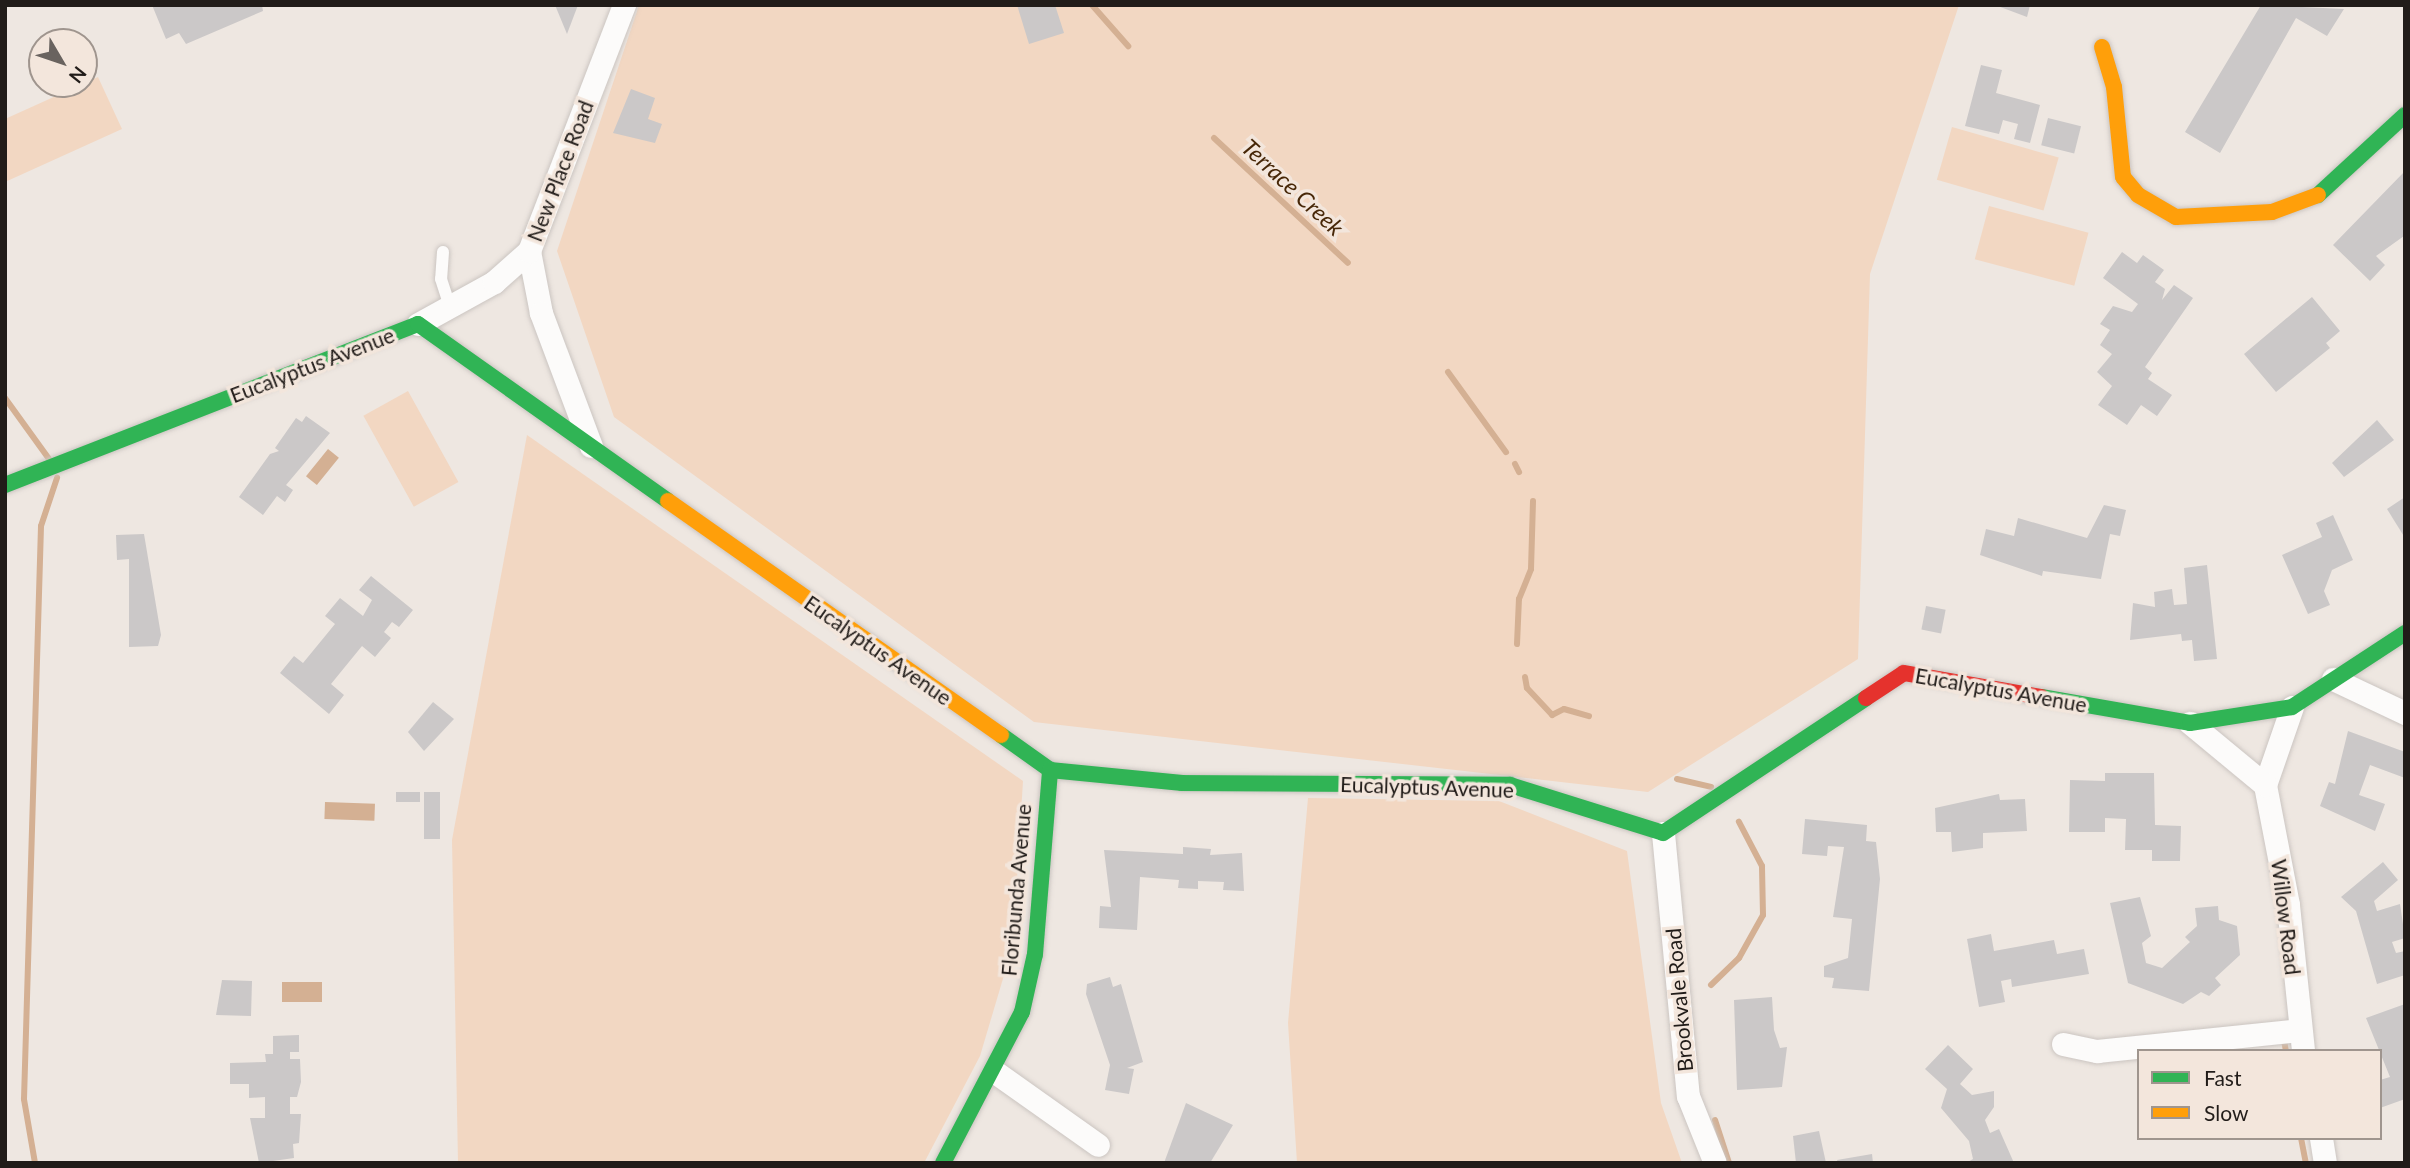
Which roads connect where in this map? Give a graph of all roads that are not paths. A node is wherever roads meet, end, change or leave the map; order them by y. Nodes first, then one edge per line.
1 (624, 5) edge
2 (2102, 47) dead end
3 (2405, 115) edge
4 (529, 251) junction
5 (443, 252) dead end
6 (450, 306) junction
7 (418, 324) junction
8 (593, 452) junction
9 (5, 485) edge
10 (2405, 633) edge
11 (2333, 679) junction
12 (2292, 707) junction
13 (2405, 713) edge
14 (2190, 723) junction
15 (1051, 770) junction
16 (2265, 785) junction
17 (1663, 833) junction
18 (2301, 1040) edge
19 (2063, 1044) dead end
20 (995, 1072) junction
21 (2320, 1140) edge
22 (1098, 1145) dead end
23 (943, 1163) edge
24 (1715, 1163) edge
25 (2325, 1163) edge

1 - 4 street, New Place Road
2 - 3 street
4 - 6 street, New Place Road
4 - 8 street
5 - 6 lane
6 - 7 street, New Place Road
7 - 8 street, Eucalyptus Avenue
7 - 9 street, Eucalyptus Avenue
8 - 15 street, Eucalyptus Avenue
10 - 11 street, Eucalyptus Avenue
11 - 12 street, Eucalyptus Avenue
11 - 13 street
12 - 14 street, Eucalyptus Avenue
12 - 16 street, Willow Road
14 - 16 street
14 - 17 street, Eucalyptus Avenue
15 - 17 street, Eucalyptus Avenue
15 - 20 street, Floribunda Avenue
16 - 18 street, Willow Road
17 - 24 street, Brookvale Road
18 - 19 street
20 - 22 street
20 - 23 street, Floribunda Avenue
21 - 25 street

